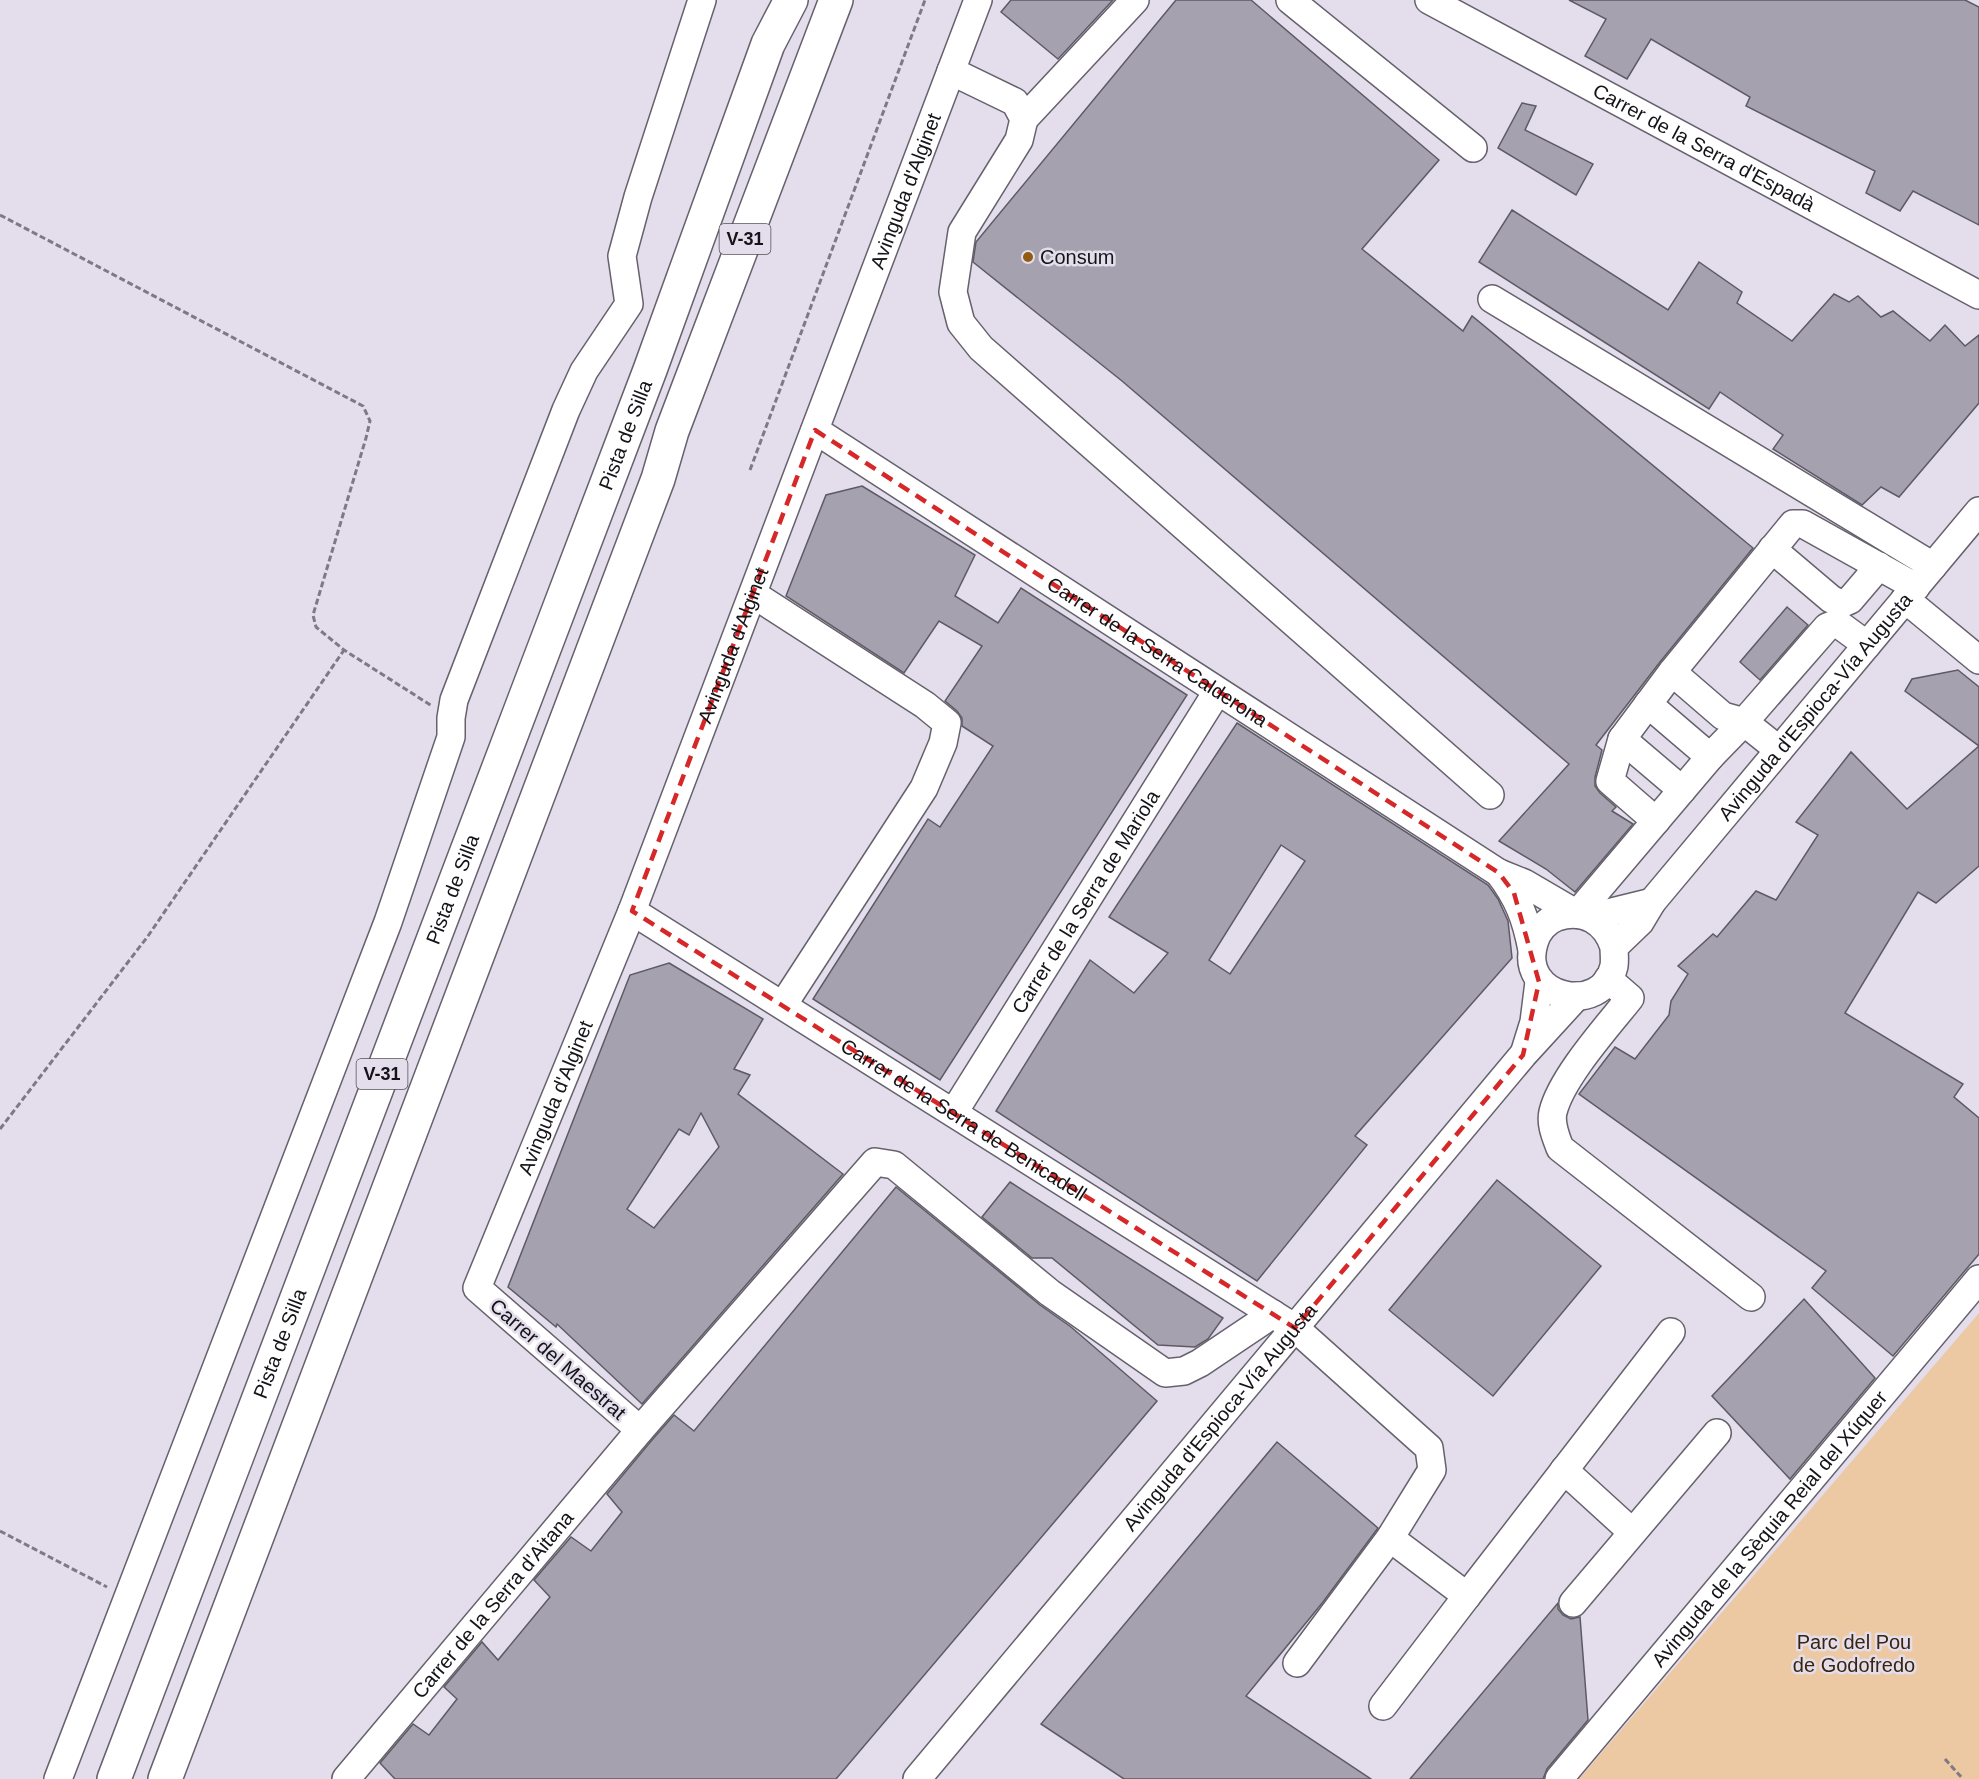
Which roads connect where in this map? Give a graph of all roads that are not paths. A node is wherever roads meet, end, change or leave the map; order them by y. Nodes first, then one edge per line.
1 (702, 0) edge
2 (773, 0) edge
3 (790, 0) edge
4 (836, 0) edge
5 (857, 0) edge
6 (978, 0) edge
7 (1135, 0) edge
8 (1290, 0) edge
9 (1429, 0) edge
10 (768, 44) junction
11 (951, 71) junction
12 (1024, 119) junction
13 (1473, 148) dead end
14 (1979, 296) edge
15 (1492, 299) dead end
16 (815, 430) junction
17 (658, 478) junction
18 (1979, 511) edge
19 (1772, 549) junction
20 (1879, 566) junction
21 (1933, 566) junction
22 (1911, 593) junction
23 (753, 594) junction
24 (1867, 645) junction
25 (1979, 660) edge
26 (1672, 672) junction
27 (1217, 692) junction
28 (1648, 704) junction
29 (1744, 722) junction
30 (1622, 738) junction
31 (1779, 750) junction
32 (1710, 758) junction
33 (1682, 790) junction
34 (1490, 795) dead end
35 (1656, 821) junction
36 (1499, 873) junction
37 (1652, 902) junction
38 (632, 911) junction
39 (1584, 916) junction
40 (1614, 947) junction
41 (1532, 950) junction
42 (1608, 979) junction
43 (1539, 982) junction
44 (1577, 996) junction
45 (783, 1005) junction
46 (1523, 1055) junction
47 (954, 1112) junction
48 (1979, 1278) edge
49 (477, 1288) joint
50 (1751, 1297) dead end
51 (1284, 1321) junction
52 (1671, 1332) dead end
53 (640, 1430) junction
54 (1718, 1433) dead end
55 (1564, 1470) junction
56 (1632, 1532) junction
57 (1390, 1538) junction
58 (1467, 1596) junction
59 (1573, 1603) dead end
60 (1297, 1663) dead end
61 (1383, 1706) dead end
62 (58, 1779) edge
63 (114, 1779) edge
64 (165, 1779) edge
65 (346, 1779) edge
66 (917, 1779) edge
67 (1559, 1779) edge

1 - 62 street
2 - 10 highway
3 - 10 highway, Pista de Silla / V-31
4 - 17 highway, V-31
5 - 17 highway
6 - 11 street, Avinguda d'Alginet
7 - 12 street
8 - 13 street
9 - 14 street, Carrer de la Serra d'Espadà
10 - 63 highway, Pista de Silla / V-31
11 - 12 street
11 - 16 street, Avinguda d'Alginet
12 - 34 street
15 - 21 street
16 - 23 street, Avinguda d'Alginet
16 - 27 street, Carrer de la Serra Calderona
17 - 64 highway, V-31
18 - 21 street, Avinguda d'Espioca-Vía Augusta
19 - 20 street
19 - 20 street
19 - 26 street
20 - 22 street
21 - 22 street, Avinguda d'Espioca-Vía Augusta
22 - 24 street, Avinguda d'Espioca-Vía Augusta
22 - 25 street
23 - 38 street, Avinguda d'Alginet
23 - 45 street
24 - 29 street
24 - 31 street, Avinguda d'Espioca-Vía Augusta
26 - 28 street
26 - 29 street
27 - 36 street, Carrer de la Serra Calderona
27 - 47 street, Carrer de la Serra de Mariola
28 - 30 street
28 - 32 street
29 - 31 street
29 - 32 street
30 - 33 street
30 - 35 street
31 - 37 street, Avinguda d'Espioca-Vía Augusta
32 - 33 street
33 - 35 street
35 - 39 street
36 - 39 street, Carrer de la Serra Calderona
36 - 41 street, Carrer de la Serra Calderona
37 - 39 street
37 - 40 street, Avinguda d'Espioca-Vía Augusta
38 - 45 street, Carrer de la Serra de Benicadell
38 - 49 street, Avinguda d'Alginet
39 - 40 street
39 - 41 street
40 - 42 street
41 - 43 street
42 - 44 street
42 - 50 street
43 - 44 street
43 - 46 street
44 - 46 street, Avinguda d'Espioca-Vía Augusta
45 - 47 street, Carrer de la Serra de Benicadell
46 - 51 street, Avinguda d'Espioca-Vía Augusta
47 - 51 street, Carrer de la Serra de Benicadell
48 - 67 street, Avinguda de la Sèquia Reial del Xúquer
49 - 53 street, Carrer del Maestrat
51 - 53 street, Carrer de la Serra d'Aitana
51 - 57 street, Carrer de la Serra de Benicadell
51 - 66 street, Avinguda d'Espioca-Vía Augusta
52 - 55 street
53 - 65 street, Carrer de la Serra d'Aitana
54 - 56 street
55 - 56 street
55 - 58 street
56 - 59 street
57 - 58 street
57 - 60 street, Carrer de la Serra de Benicadell
58 - 61 street

